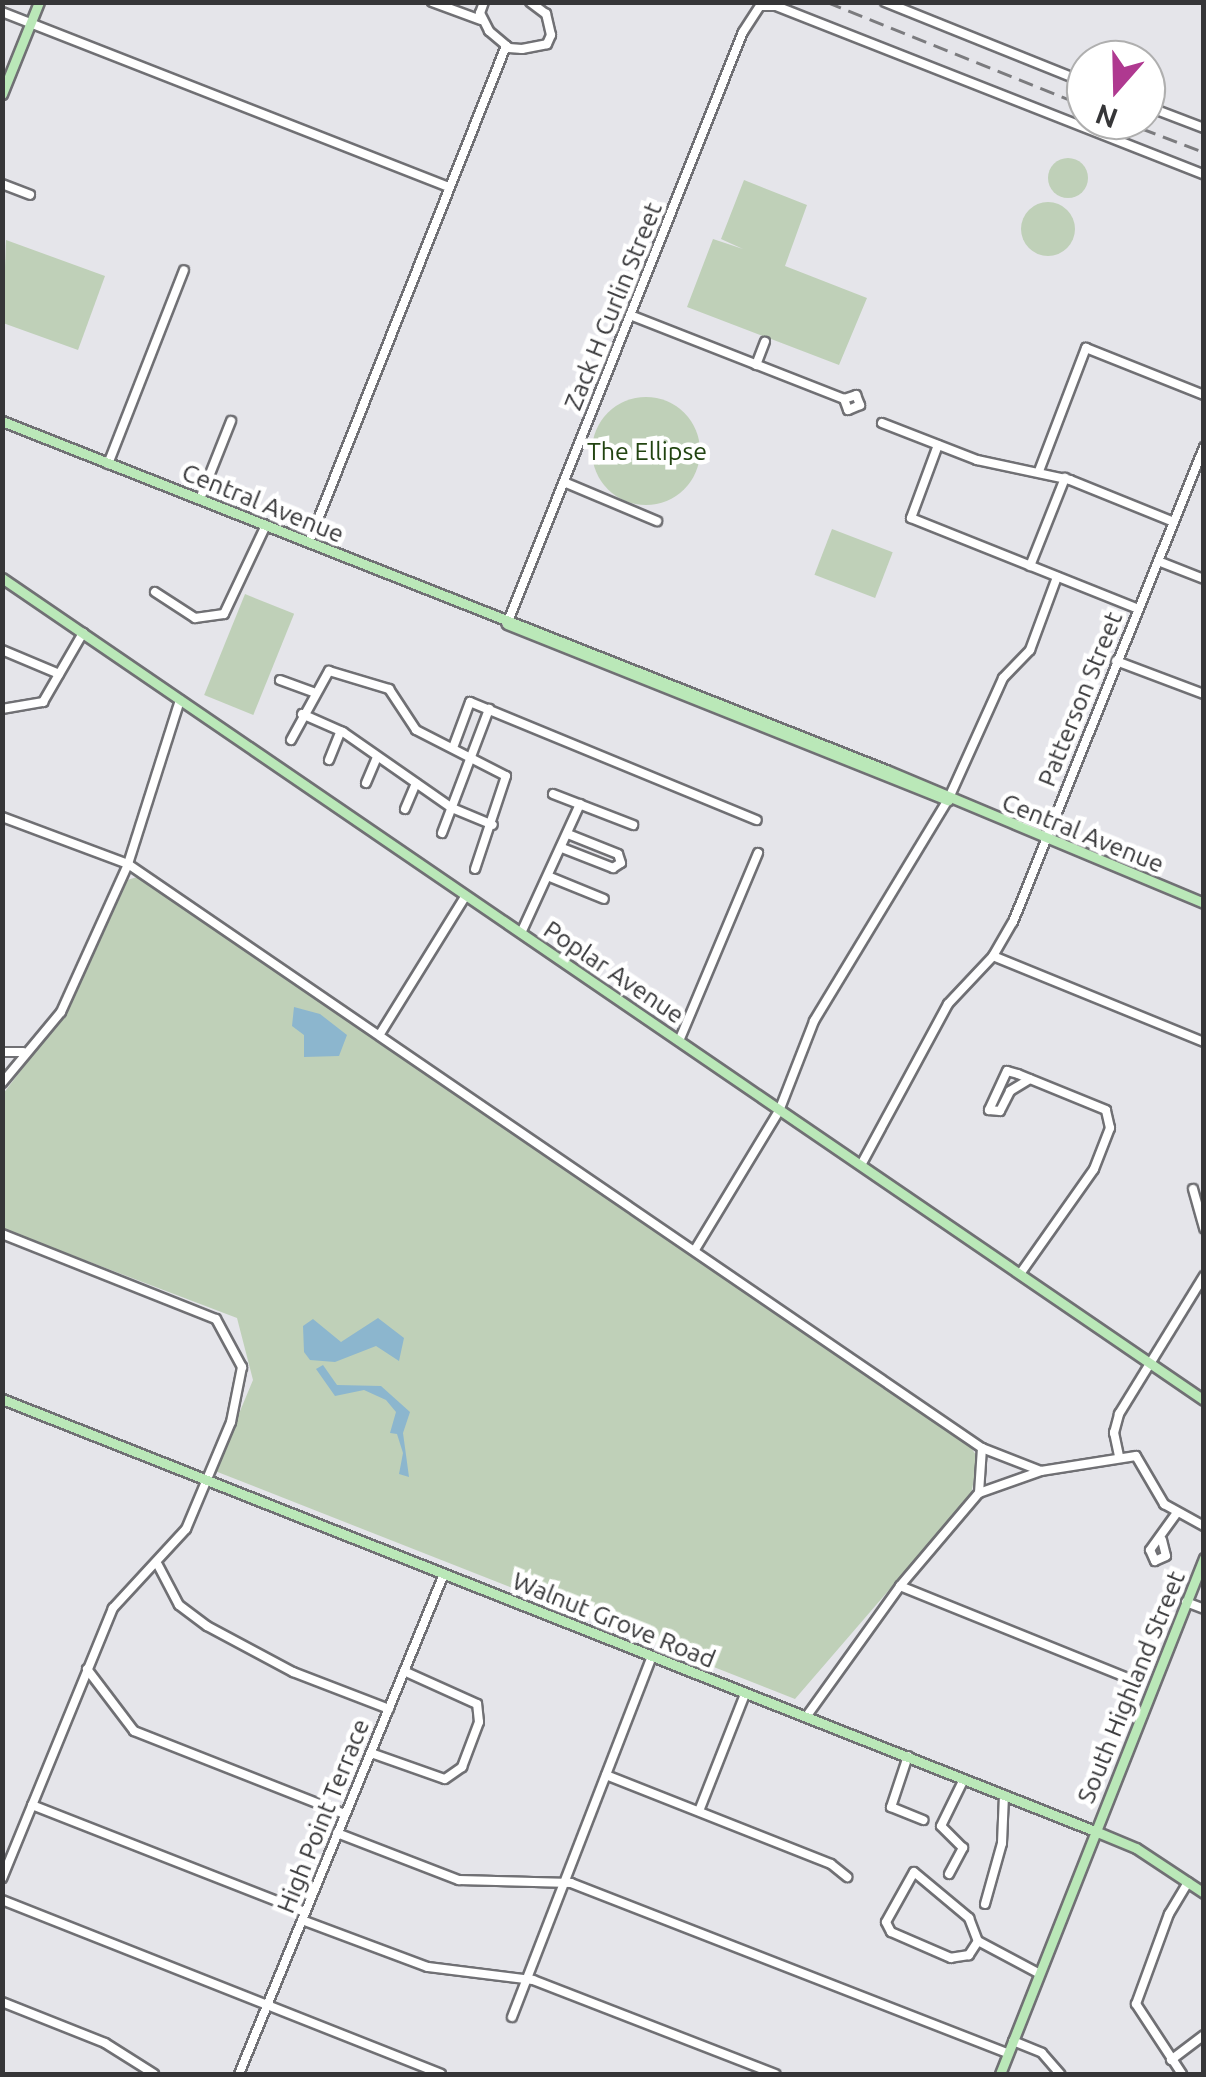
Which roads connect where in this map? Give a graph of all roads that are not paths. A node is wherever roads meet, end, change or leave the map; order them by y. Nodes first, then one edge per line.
1 (39, 2) edge
2 (432, 2) edge
3 (484, 2) edge
4 (530, 2) edge
5 (885, 2) edge
6 (2, 12) edge
7 (481, 20) junction
8 (31, 23) junction
9 (506, 46) junction
10 (1066, 75) edge
11 (2, 94) edge
12 (1166, 114) edge
13 (1204, 128) edge
14 (1204, 175) edge
15 (2, 184) edge
16 (446, 186) junction
17 (30, 195) dead end
18 (184, 270) dead end
19 (630, 315) junction
20 (765, 342) dead end
21 (756, 364) junction
22 (1204, 395) edge
23 (844, 399) dead end
24 (2, 421) edge
25 (231, 421) dead end
26 (882, 423) dead end
27 (938, 445) junction
28 (1204, 447) edge
29 (1201, 459) edge
30 (108, 464) junction
31 (1038, 471) junction
32 (1064, 478) junction
33 (564, 482) junction
34 (200, 499) junction
35 (656, 521) dead end
36 (1174, 522) junction
37 (266, 525) junction
38 (309, 542) junction
39 (1158, 561) junction
40 (1030, 566) junction
41 (1057, 577) junction
42 (2, 578) edge
43 (1204, 579) edge
44 (154, 592) dead end
45 (1138, 610) junction
46 (508, 624) junction
47 (83, 632) junction
48 (2, 650) edge
49 (1116, 661) junction
50 (58, 674) junction
51 (280, 680) dead end
52 (313, 692) junction
53 (1204, 694) edge
54 (180, 700) junction
55 (2, 709) edge
56 (489, 710) junction
57 (302, 714) junction
58 (340, 731) junction
59 (292, 740) dead end
60 (454, 745) junction
61 (469, 755) junction
62 (377, 757) junction
63 (329, 760) dead end
64 (366, 783) dead end
65 (416, 783) junction
66 (553, 794) dead end
67 (948, 800) junction
68 (580, 804) junction
69 (452, 808) junction
70 (405, 809) dead end
71 (2, 817) edge
72 (756, 820) dead end
73 (493, 824) junction
74 (632, 824) dead end
75 (442, 833) dead end
76 (568, 834) junction
77 (1046, 840) junction
78 (562, 848) junction
79 (758, 854) dead end
80 (128, 864) junction
81 (475, 869) dead end
82 (550, 877) junction
83 (465, 897) junction
84 (604, 898) dead end
85 (1204, 903) edge
86 (522, 934) junction
87 (993, 956) junction
88 (380, 1034) junction
89 (680, 1041) junction
90 (1204, 1042) edge
91 (2, 1052) edge
92 (23, 1052) junction
93 (1030, 1080) junction
94 (2, 1083) edge
95 (778, 1112) junction
96 (861, 1165) junction
97 (1193, 1189) dead end
98 (1204, 1228) edge
99 (2, 1234) edge
100 (696, 1248) junction
101 (1020, 1274) junction
102 (1204, 1276) edge
103 (1148, 1361) junction
104 (2, 1400) edge
105 (1204, 1400) edge
106 (982, 1448) junction
107 (1119, 1456) junction
108 (1041, 1471) junction
109 (206, 1480) junction
110 (979, 1493) junction
111 (1176, 1514) junction
112 (1204, 1526) edge
113 (1162, 1540) dead end
114 (1204, 1558) edge
115 (158, 1564) junction
116 (444, 1574) junction
117 (900, 1586) junction
118 (1186, 1602) junction
119 (1204, 1609) edge
120 (652, 1656) junction
121 (88, 1669) junction
122 (404, 1670) junction
123 (1130, 1678) dead end
124 (745, 1694) junction
125 (388, 1709) junction
126 (806, 1717) junction
127 (370, 1752) junction
128 (908, 1756) junction
129 (606, 1775) junction
130 (964, 1779) junction
131 (1004, 1795) junction
132 (32, 1805) junction
133 (699, 1811) junction
134 (345, 1814) junction
135 (924, 1820) dead end
136 (1095, 1831) junction
137 (337, 1833) junction
138 (949, 1874) dead end
139 (846, 1877) dead end
140 (2, 1878) edge
141 (564, 1882) junction
142 (1188, 1882) junction
143 (1204, 1893) edge
144 (2, 1900) edge
145 (985, 1904) dead end
146 (303, 1916) junction
147 (978, 1941) junction
148 (1036, 1972) junction
149 (526, 1979) junction
150 (2, 2002) edge
151 (268, 2003) junction
152 (512, 2017) dead end
153 (1204, 2035) edge
154 (1013, 2041) junction
155 (1008, 2053) junction
156 (1172, 2060) junction
157 (154, 2074) edge
158 (239, 2074) edge
159 (441, 2074) edge
160 (774, 2074) edge
161 (1000, 2074) edge
162 (1060, 2074) edge
163 (1182, 2074) edge

1 - 8 main road
2 - 7 street
3 - 7 street
4 - 9 street
5 - 10 street
6 - 8 street
7 - 9 street
8 - 11 main road
8 - 16 street
9 - 16 street
12 - 13 street
14 - 19 street, Zack H Curlin Street
15 - 17 street
16 - 38 street
18 - 30 street
19 - 21 street
19 - 33 street, Zack H Curlin Street
20 - 21 street
21 - 23 street
22 - 31 street
24 - 30 main road, Central Avenue
25 - 34 street
26 - 27 street
27 - 31 street
27 - 40 street
28 - 29 street, Patterson Street
29 - 36 street, Patterson Street
30 - 34 main road, Central Avenue
31 - 32 street
32 - 36 street
32 - 40 street
33 - 35 street
33 - 46 street, Zack H Curlin Street
34 - 37 main road, Central Avenue
36 - 39 street, Patterson Street
37 - 38 main road, Central Avenue
37 - 44 street
38 - 46 main road, Central Avenue
39 - 43 street
39 - 45 street, Patterson Street
40 - 41 street
41 - 45 street
41 - 67 street
42 - 47 main road, Poplar Avenue
45 - 49 street, Patterson Street
46 - 67 main road, Central Avenue
47 - 50 street
47 - 54 main road, Poplar Avenue
48 - 50 street
49 - 53 street
49 - 77 street, Patterson Street
50 - 55 street
51 - 52 street
52 - 57 street
52 - 60 street
54 - 80 street
54 - 83 main road, Poplar Avenue
56 - 60 street
56 - 61 street
56 - 72 street
57 - 58 street
57 - 59 street
58 - 62 street
58 - 63 street
60 - 61 street
61 - 69 street
61 - 73 street
62 - 64 street
62 - 65 street
65 - 69 street
65 - 70 street
66 - 68 street
67 - 77 main road, Central Avenue
67 - 95 street
68 - 74 street
68 - 76 street
69 - 73 street
69 - 75 street
71 - 80 street
73 - 81 street
76 - 78 street
76 - 78 street
77 - 85 main road, Central Avenue
77 - 87 street, Patterson Street
78 - 82 street
79 - 89 street
80 - 88 street
80 - 92 street
82 - 84 street
82 - 86 street
83 - 86 main road, Poplar Avenue
83 - 88 street
86 - 89 main road, Poplar Avenue
87 - 90 street
87 - 96 street, Patterson Street
88 - 100 street
89 - 95 main road, Poplar Avenue
91 - 92 street
92 - 94 street
93 - 93 street
93 - 101 street
95 - 96 main road, Poplar Avenue
95 - 100 street
96 - 101 main road, Poplar Avenue
97 - 98 street
99 - 109 street
100 - 106 street
101 - 103 main road, Poplar Avenue
102 - 103 street
103 - 105 main road, Poplar Avenue
103 - 107 street
104 - 109 main road, Walnut Grove Road
106 - 108 street
106 - 110 street
107 - 108 street
107 - 111 street
108 - 110 street
109 - 115 street
109 - 116 main road, Walnut Grove Road
110 - 117 street
111 - 112 street
111 - 113 street
114 - 118 main road, South Highland Street
115 - 121 street
115 - 125 street
116 - 120 main road, Walnut Grove Road
116 - 122 street, High Point Terrace
117 - 123 street
117 - 126 street
118 - 119 street
118 - 136 main road, South Highland Street
120 - 124 main road, Walnut Grove Road
120 - 129 street
121 - 132 street
121 - 134 street
122 - 125 street, High Point Terrace
122 - 127 street
124 - 126 main road, Walnut Grove Road
124 - 133 street
125 - 127 street, High Point Terrace
126 - 128 main road, Walnut Grove Road
127 - 134 street, High Point Terrace
128 - 130 main road, Walnut Grove Road
128 - 135 street
129 - 133 street
129 - 141 street
130 - 131 main road, Walnut Grove Road
130 - 138 street
131 - 136 main road, Walnut Grove Road
131 - 145 street
132 - 140 street
132 - 146 street
133 - 139 street
134 - 137 street, High Point Terrace
136 - 142 main road, Walnut Grove Road
136 - 148 main road, South Highland Street
137 - 141 street
137 - 146 street, High Point Terrace
141 - 149 street
141 - 155 street
142 - 143 main road, Walnut Grove Road
142 - 156 street
144 - 151 street
146 - 149 street
146 - 151 street, High Point Terrace
147 - 147 street
147 - 148 street
148 - 154 main road, South Highland Street
149 - 152 street
149 - 160 street
150 - 157 street
151 - 158 street, High Point Terrace
151 - 159 street
153 - 156 street
154 - 155 main road, South Highland Street
154 - 162 street
155 - 161 main road, South Highland Street
156 - 163 street

